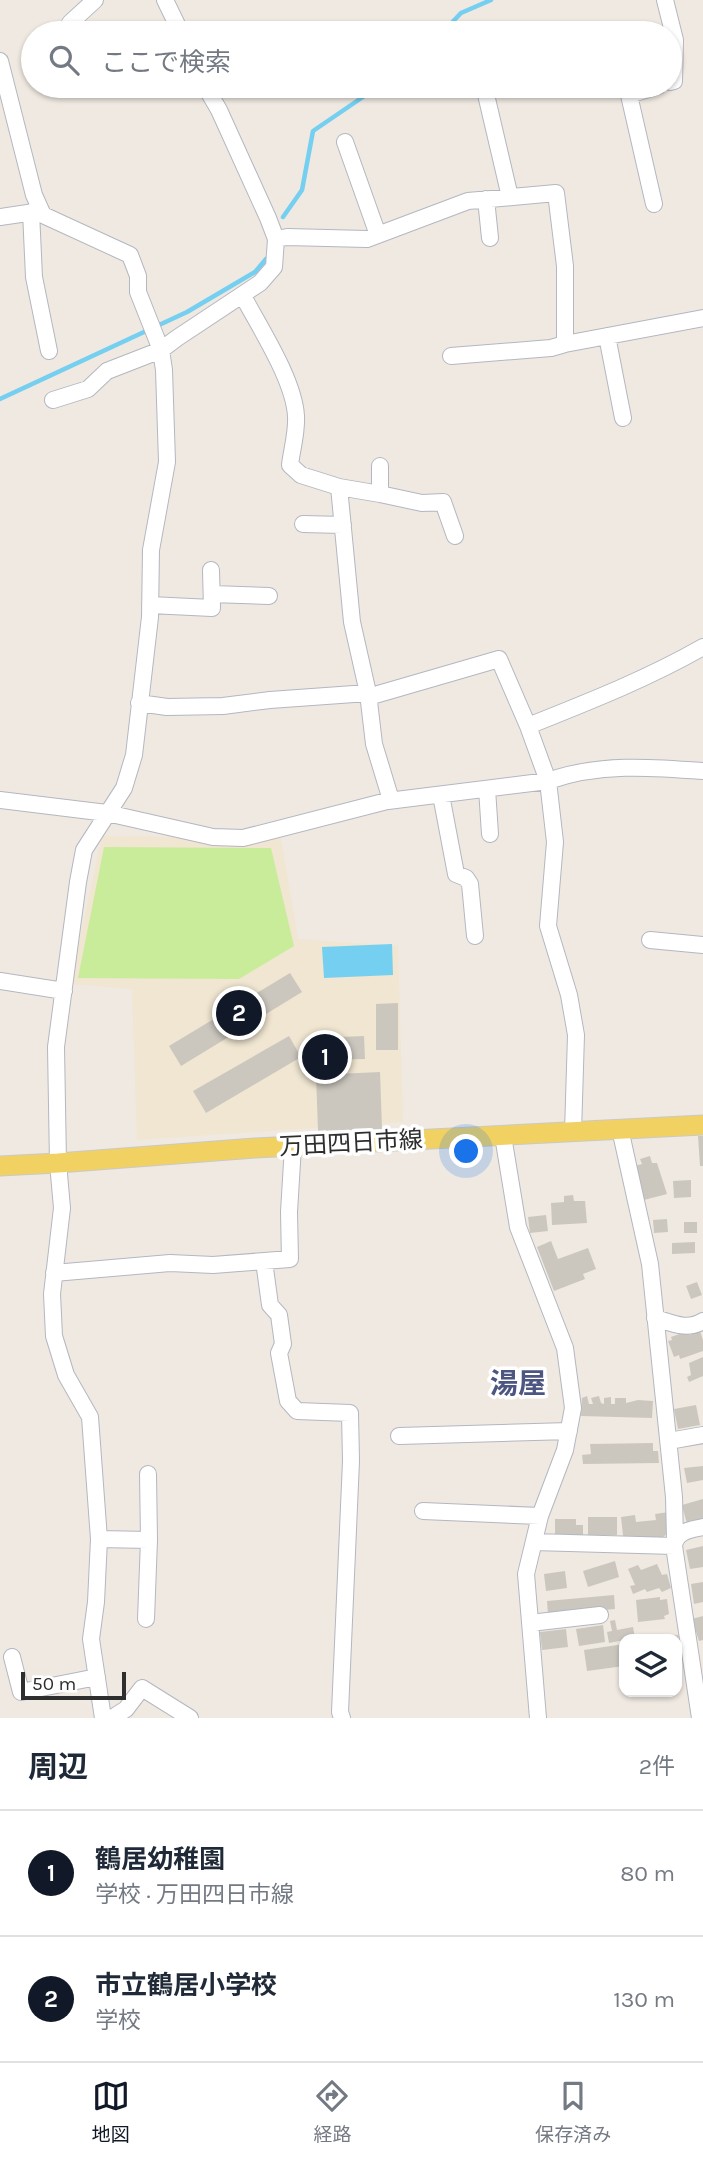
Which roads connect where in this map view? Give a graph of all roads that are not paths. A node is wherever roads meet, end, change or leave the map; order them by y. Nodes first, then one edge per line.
1 (95, 0) edge
2 (165, 0) edge
3 (665, 0) edge
4 (72, 21) edge
5 (175, 21) edge
6 (670, 21) edge
7 (0, 61) edge
8 (212, 98) edge
9 (487, 98) edge
10 (630, 98) edge
11 (345, 142) dead end
12 (510, 197) junction
13 (486, 199) junction
14 (654, 204) dead end
15 (36, 211) junction
16 (0, 217) edge
17 (378, 235) junction
18 (490, 238) dead end
19 (276, 240) junction
20 (243, 296) junction
21 (703, 318) edge
22 (607, 336) junction
23 (565, 344) junction
24 (162, 350) junction
25 (49, 351) dead end
26 (451, 356) dead end
27 (53, 400) dead end
28 (623, 418) dead end
29 (380, 466) dead end
30 (339, 487) junction
31 (380, 494) junction
32 (303, 524) dead end
33 (343, 525) junction
34 (455, 536) dead end
35 (211, 570) dead end
36 (212, 594) junction
37 (269, 596) dead end
38 (150, 605) junction
39 (703, 646) edge
40 (368, 695) junction
41 (139, 703) junction
42 (528, 726) junction
43 (703, 771) edge
44 (548, 782) junction
45 (487, 789) junction
46 (441, 795) junction
47 (0, 800) edge
48 (391, 800) junction
49 (107, 813) junction
50 (490, 834) dead end
51 (475, 936) dead end
52 (650, 940) dead end
53 (703, 945) edge
54 (0, 981) edge
55 (64, 991) junction
56 (703, 1125) edge
57 (620, 1129) junction
58 (573, 1132) junction
59 (503, 1136) junction
60 (293, 1146) junction
61 (58, 1164) junction
62 (0, 1166) edge
63 (264, 1261) junction
64 (54, 1273) junction
65 (656, 1318) junction
66 (703, 1321) edge
67 (569, 1431) junction
68 (399, 1436) dead end
69 (703, 1436) edge
70 (669, 1441) junction
71 (148, 1474) dead end
72 (423, 1511) dead end
73 (540, 1516) junction
74 (703, 1527) edge
75 (99, 1539) junction
76 (149, 1540) junction
77 (534, 1542) junction
78 (674, 1542) junction
79 (600, 1615) dead end
80 (146, 1619) dead end
81 (530, 1623) junction
82 (12, 1657) dead end
83 (97, 1677) junction
84 (103, 1718) edge
85 (112, 1718) edge
86 (190, 1718) edge
87 (342, 1718) edge
88 (538, 1718) edge
89 (700, 1718) edge

1 - 4 street
2 - 5 street
3 - 6 street
7 - 15 street
8 - 19 street
9 - 12 street
10 - 14 street
11 - 17 street
12 - 13 street
12 - 23 street
13 - 17 street
13 - 18 street
15 - 16 street
15 - 24 street
15 - 25 street
17 - 19 street
19 - 20 street
20 - 24 street
20 - 30 street
21 - 22 street
22 - 23 street
22 - 28 street
23 - 26 street
24 - 27 street
24 - 38 street
29 - 31 street
30 - 31 street
30 - 33 street
31 - 34 street
32 - 33 street
33 - 40 street
35 - 36 street
36 - 37 street
36 - 38 street
38 - 41 street
39 - 42 street
40 - 41 street
40 - 42 street
40 - 48 street
41 - 49 street
42 - 44 street
43 - 44 street
44 - 45 street
44 - 58 street
45 - 46 street
45 - 50 street
46 - 48 street
46 - 51 street
47 - 49 street
48 - 49 street
49 - 55 street
52 - 53 street
54 - 55 street
55 - 61 street
56 - 57 main road, 万田四日市線
57 - 58 main road, 万田四日市線
57 - 65 street
58 - 59 main road, 万田四日市線
59 - 60 main road, 万田四日市線
59 - 67 street
60 - 61 main road, 万田四日市線
60 - 63 street
61 - 62 main road, 万田四日市線
61 - 64 street
63 - 64 street
63 - 87 street
64 - 75 street
65 - 66 street
65 - 70 street
67 - 68 street
67 - 73 street
69 - 70 street
70 - 78 street
71 - 76 street
72 - 73 street
73 - 77 street
74 - 78 street
75 - 76 street
75 - 83 street
76 - 80 street
77 - 78 street
77 - 81 street
78 - 89 street
79 - 81 street
81 - 88 street
82 - 83 street
83 - 84 street
85 - 86 street

